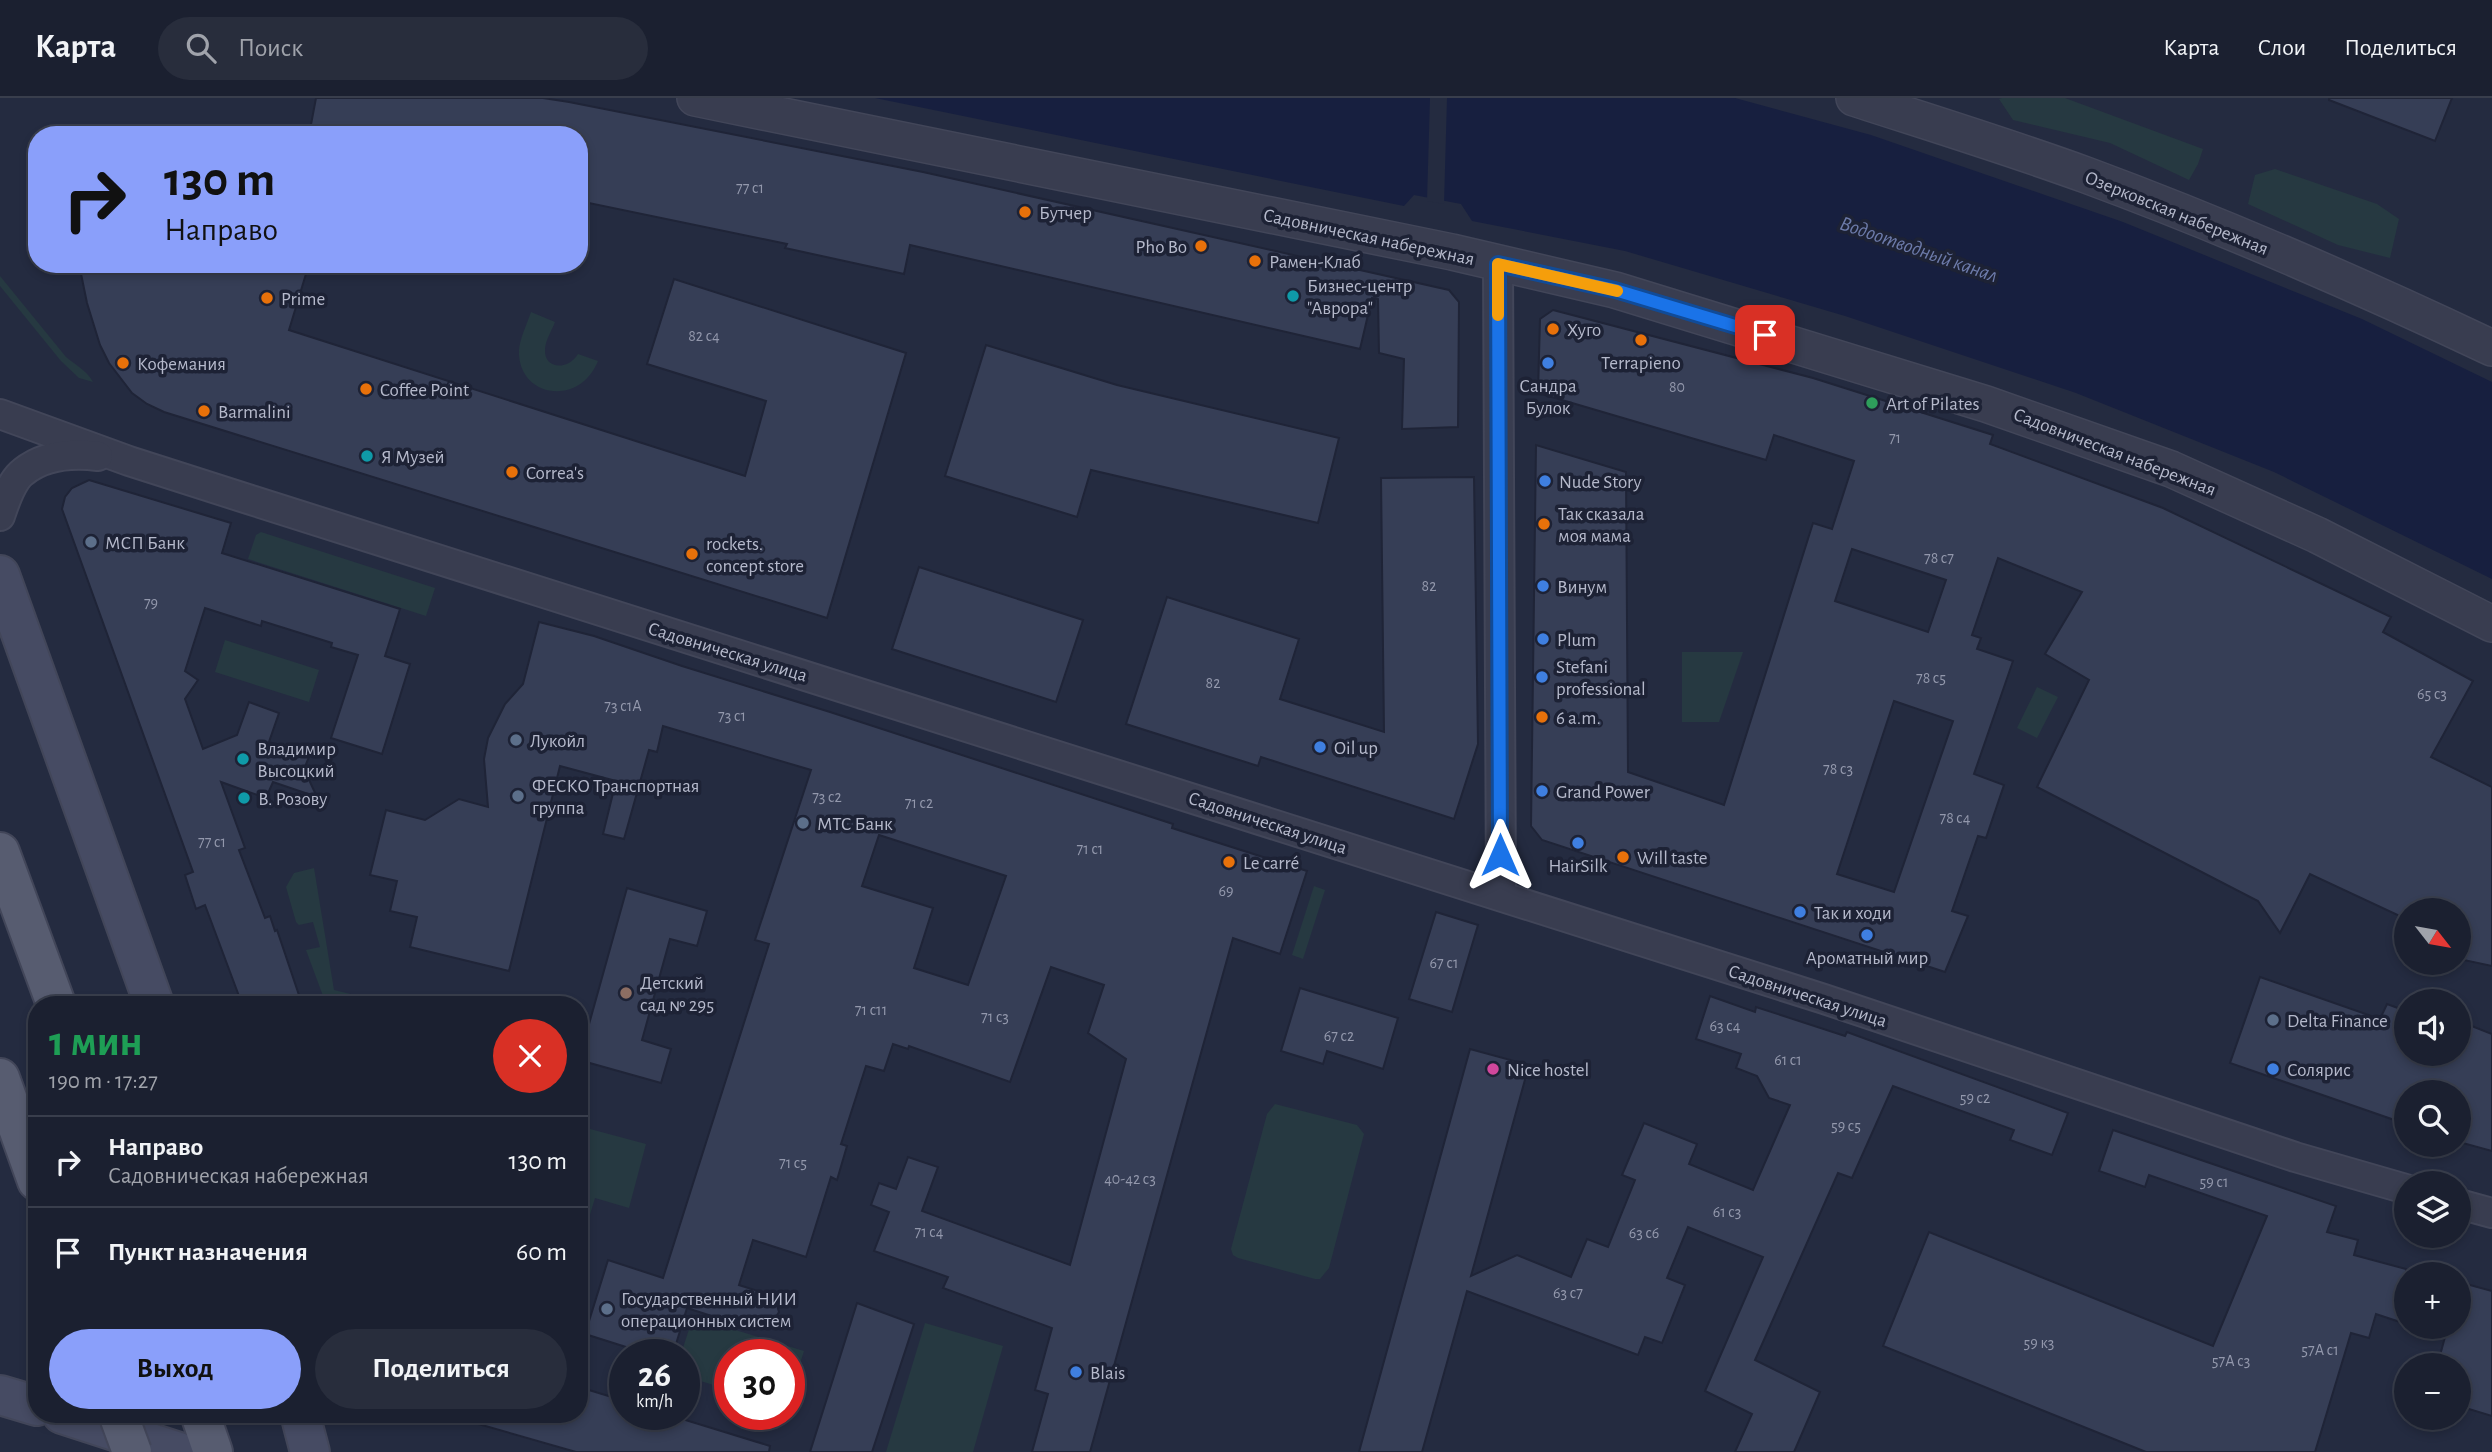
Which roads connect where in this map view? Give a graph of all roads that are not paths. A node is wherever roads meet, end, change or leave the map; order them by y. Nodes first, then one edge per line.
1 (695, 98) edge
2 (1854, 98) edge
3 (1498, 264) junction
4 (2492, 348) edge
5 (0, 414) edge
6 (129, 461) junction
7 (0, 516) edge
8 (0, 575) edge
9 (2492, 624) edge
10 (0, 852) edge
11 (1501, 896) junction
12 (52, 996) edge
13 (151, 996) edge
14 (0, 1078) edge
15 (28, 1156) edge
16 (2394, 1186) edge
17 (2471, 1207) edge
18 (2492, 1213) edge
19 (0, 1395) edge
20 (28, 1403) edge
21 (90, 1423) edge
22 (121, 1423) edge
23 (203, 1423) edge
24 (302, 1423) edge
25 (132, 1452) edge
26 (179, 1452) edge
27 (213, 1452) edge
28 (310, 1452) edge

1 - 3 street, Садовническая набережная
2 - 4 street, Озерковская набережная
3 - 9 street, Садовническая набережная
3 - 11 street
5 - 6 street, Садовническая улица
6 - 7 street, Садовническая улица
6 - 11 street, Садовническая улица
8 - 13 main road
10 - 12 main road
11 - 16 street, Садовническая улица
14 - 15 main road
17 - 18 street
19 - 20 main road
21 - 26 main road
22 - 25 main road, bridge
23 - 27 main road
24 - 28 main road

